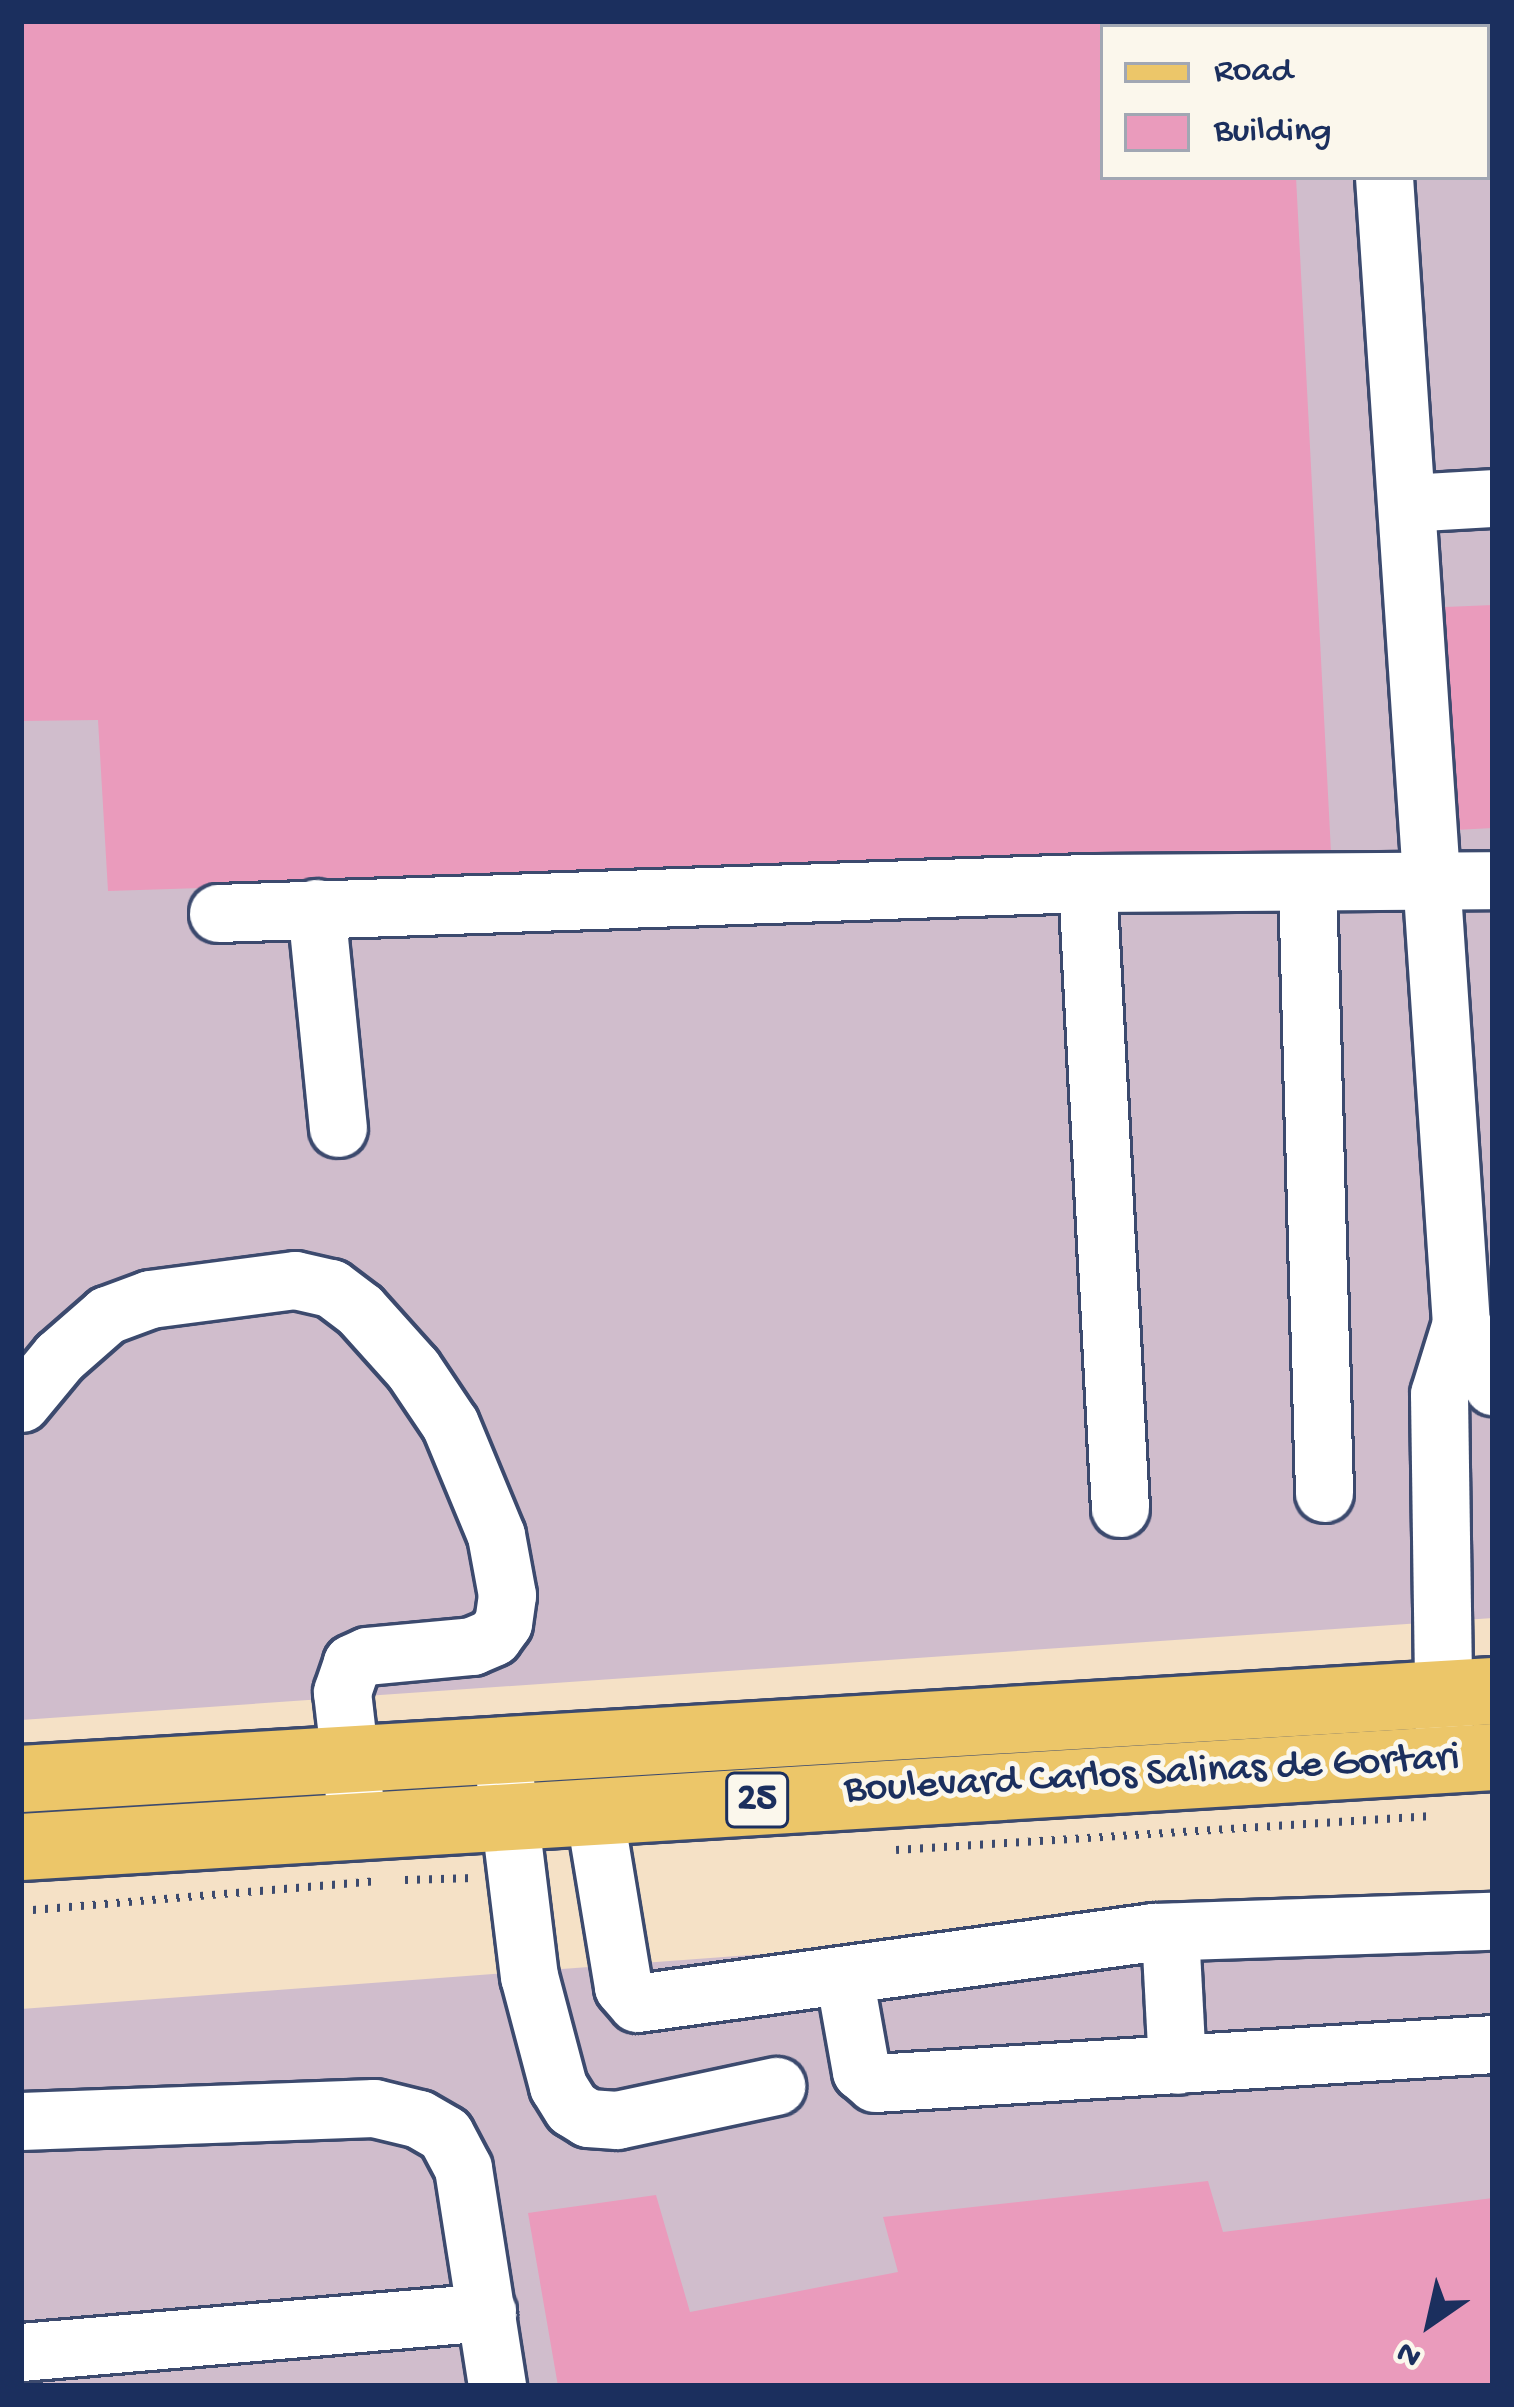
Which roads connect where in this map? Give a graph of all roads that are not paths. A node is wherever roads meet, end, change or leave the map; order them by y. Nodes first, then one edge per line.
1 (1384, 180) edge
2 (1493, 498) edge
3 (1407, 503) junction
4 (1493, 880) edge
5 (1432, 881) junction
6 (1087, 883) junction
7 (1307, 883) junction
8 (316, 908) junction
9 (218, 913) dead end
10 (338, 1128) dead end
11 (1461, 1323) junction
12 (1493, 1386) edge
13 (21, 1403) edge
14 (1324, 1493) dead end
15 (1120, 1508) dead end
16 (1464, 1743) edge
17 (501, 1750) junction
18 (21, 1779) edge
19 (353, 1791) junction
20 (594, 1810) junction
21 (512, 1845) junction
22 (21, 1847) edge
23 (1493, 1922) edge
24 (1170, 1932) junction
25 (844, 1976) junction
26 (1493, 2044) edge
27 (1177, 2065) junction
28 (776, 2086) dead end
29 (21, 2121) edge
30 (487, 2312) junction
31 (21, 2352) edge
32 (497, 2386) edge

1 - 3 lane
2 - 3 lane
3 - 5 lane
4 - 5 lane
5 - 7 lane
5 - 11 lane
6 - 7 lane
6 - 8 lane
6 - 15 lane
7 - 14 lane
8 - 9 lane
8 - 10 lane
11 - 12 lane
11 - 16 lane
13 - 19 lane
16 - 17 main road, Boulevard Carlos Salinas de Gortari / 25
16 - 20 main road, Boulevard Carlos Salinas de Gortari / 25
17 - 19 main road, Boulevard Carlos Salinas de Gortari / 25
17 - 21 lane
18 - 19 main road, Boulevard Carlos Salinas de Gortari / 25
19 - 21 main road, Boulevard Carlos Salinas de Gortari / 25
19 - 22 main road, Boulevard Carlos Salinas de Gortari / 25
20 - 21 main road, Boulevard Carlos Salinas de Gortari / 25
20 - 25 lane
21 - 28 lane
23 - 24 lane
24 - 25 lane
24 - 27 lane
25 - 27 lane
26 - 27 lane
29 - 30 lane
30 - 31 lane
30 - 32 lane

